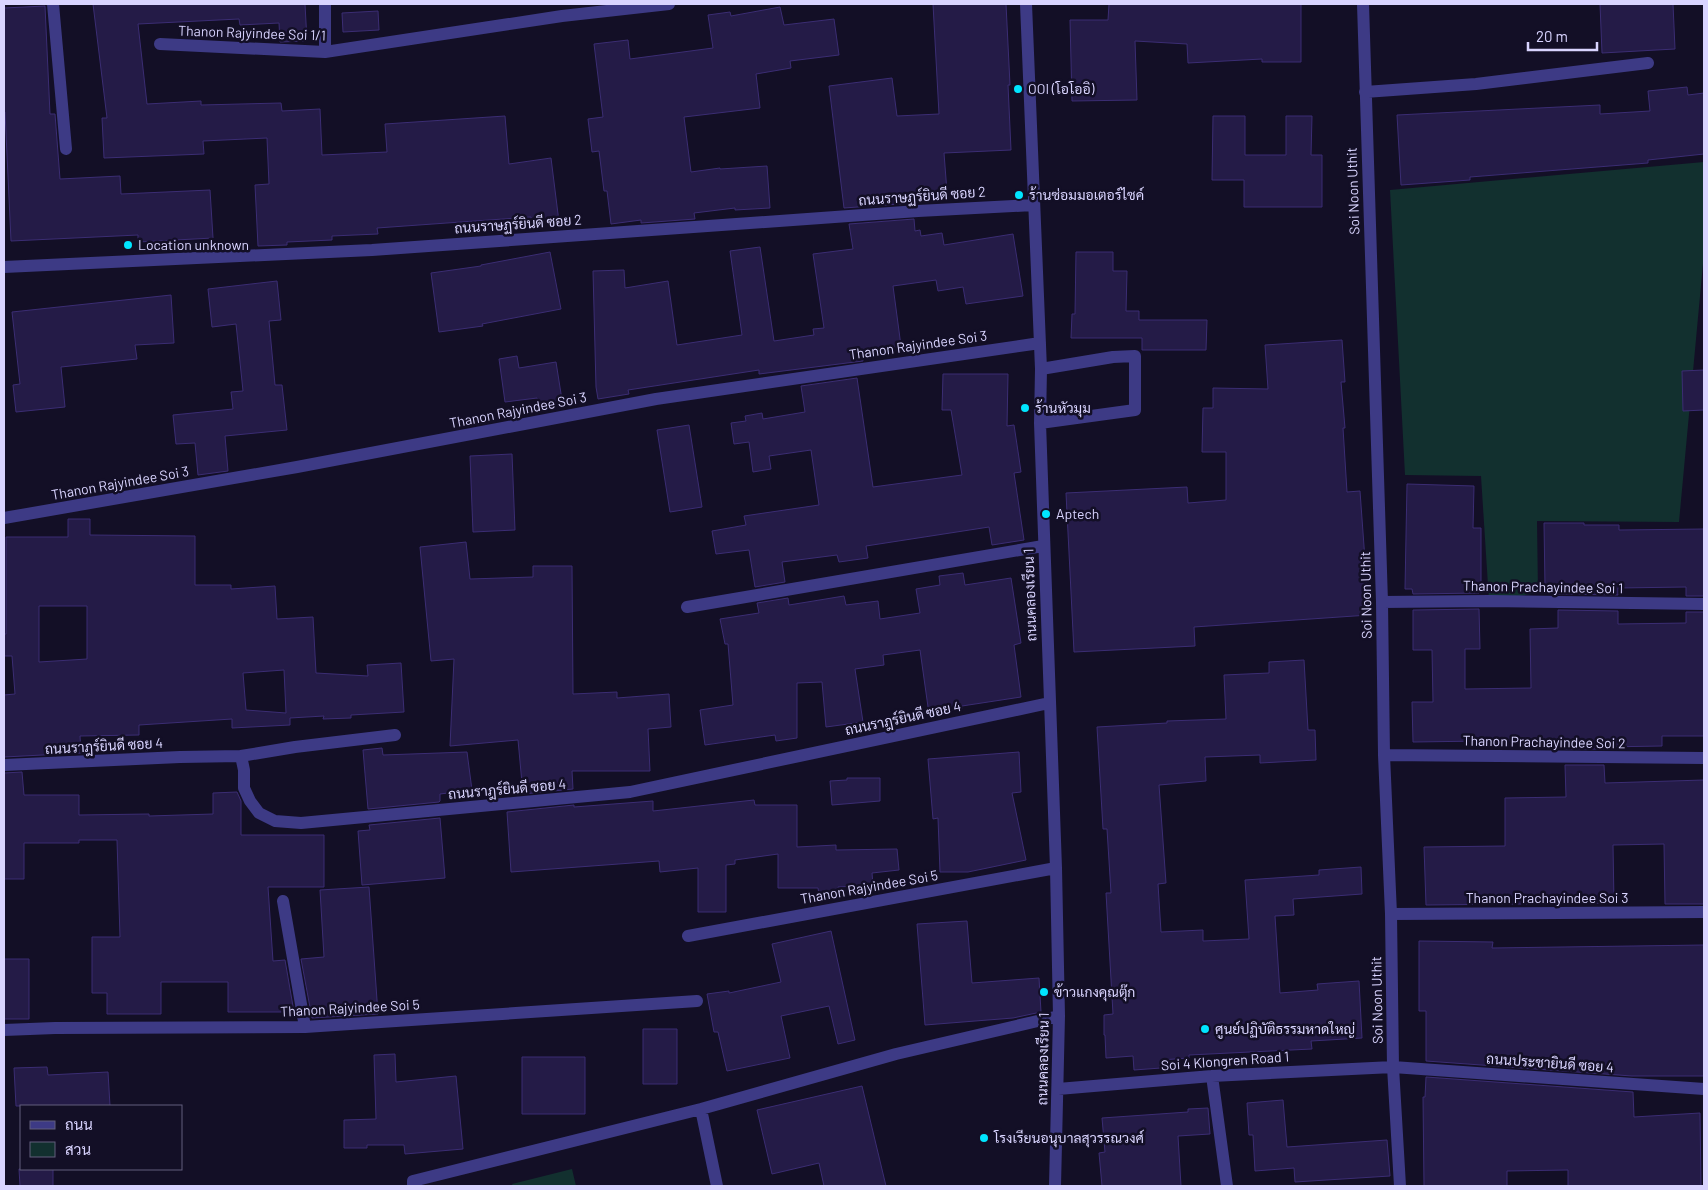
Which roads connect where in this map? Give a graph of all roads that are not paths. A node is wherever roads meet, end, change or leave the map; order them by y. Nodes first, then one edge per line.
1 (53, 4) edge
2 (325, 4) edge
3 (669, 4) edge
4 (1026, 4) edge
5 (1363, 4) edge
6 (160, 44) dead end
7 (325, 52) junction
8 (1648, 63) dead end
9 (1365, 92) junction
10 (66, 148) dead end
11 (1033, 205) junction
12 (4, 267) edge
13 (1040, 343) junction
14 (1041, 369) junction
15 (1040, 423) junction
16 (4, 518) edge
17 (1043, 546) junction
18 (1382, 602) junction
19 (1704, 604) edge
20 (687, 608) dead end
21 (1049, 703) junction
22 (395, 735) dead end
23 (1384, 755) junction
24 (241, 756) junction
25 (1704, 758) edge
26 (4, 765) edge
27 (1056, 868) junction
28 (283, 901) dead end
29 (1704, 912) edge
30 (1391, 914) junction
31 (688, 936) dead end
32 (697, 1001) dead end
33 (1059, 1016) junction
34 (305, 1027) junction
35 (4, 1030) edge
36 (1393, 1067) junction
37 (1212, 1076) junction
38 (1058, 1089) junction
39 (1704, 1089) edge
40 (700, 1109) junction
41 (414, 1186) edge
42 (717, 1186) edge
43 (1055, 1186) edge
44 (1226, 1186) edge
45 (1400, 1186) edge

1 - 10 street
2 - 7 street
3 - 7 street, Thanon Rajyindee Soi 1/1
4 - 11 street, ถนนคลองเรียน 1
5 - 9 street, Soi Noon Uthit
6 - 7 street, Thanon Rajyindee Soi 1/1
8 - 9 street
9 - 18 street, Soi Noon Uthit
11 - 12 street, ถนนราษฏร์ยินดี ซอย 2
11 - 13 street, ถนนคลองเรียน 1
13 - 14 street, ถนนคลองเรียน 1
13 - 16 street, Thanon Rajyindee Soi 3
14 - 15 street, ถนนคลองเรียน 1
14 - 15 street
15 - 17 street, ถนนคลองเรียน 1
17 - 20 street
17 - 21 street, ถนนคลองเรียน 1
18 - 19 street, Thanon Prachayindee Soi 1
18 - 23 street, Soi Noon Uthit
21 - 24 street, ถนนราฎร์ยินดี ซอย 4
21 - 27 street, ถนนคลองเรียน 1
22 - 24 street
23 - 25 street, Thanon Prachayindee Soi 2
23 - 30 street, Soi Noon Uthit
24 - 26 street, ถนนราฎร์ยินดี ซอย 4
27 - 31 street, Thanon Rajyindee Soi 5
27 - 33 street, ถนนคลองเรียน 1
28 - 34 street
29 - 30 street, Thanon Prachayindee Soi 3
30 - 36 street, Soi Noon Uthit
32 - 34 street, Thanon Rajyindee Soi 5
33 - 38 street, ถนนคลองเรียน 1
33 - 40 street
34 - 35 street, Thanon Rajyindee Soi 5
36 - 37 street, Soi 4 Klongren Road 1
36 - 39 street, ถนนประชายินดี ซอย 4
36 - 45 street, Soi Noon Uthit
37 - 38 street, Soi 4 Klongren Road 1
37 - 44 street
38 - 43 street, ถนนคลองเรียน 1
40 - 41 street
40 - 42 street

